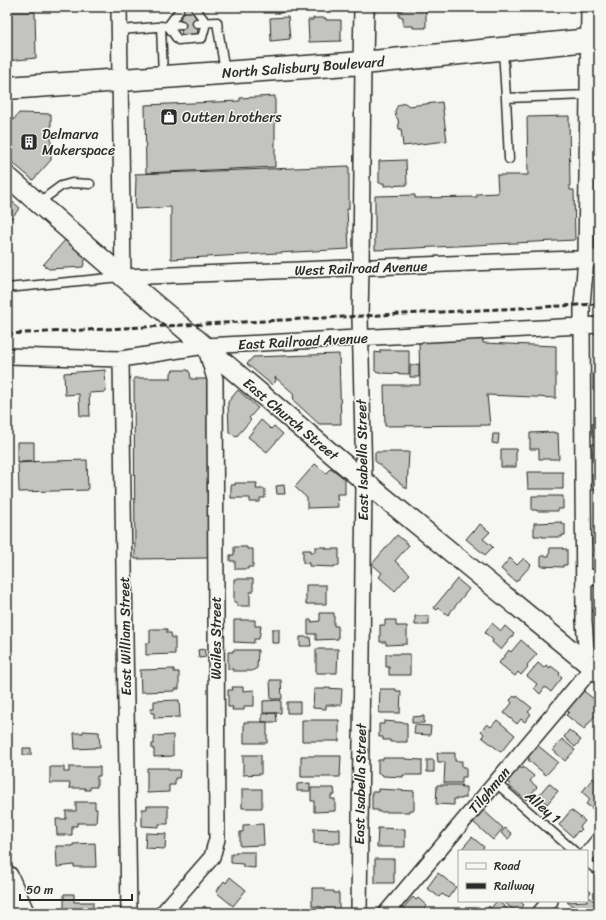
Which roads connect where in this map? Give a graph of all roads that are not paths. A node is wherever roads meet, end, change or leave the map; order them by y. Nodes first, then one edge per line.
1 (120, 7) edge
2 (364, 7) edge
3 (589, 7) edge
4 (196, 9) dead end
5 (179, 10) dead end
6 (197, 23) dead end
7 (206, 23) junction
8 (181, 25) dead end
9 (165, 26) junction
10 (120, 30) junction
11 (594, 40) edge
12 (502, 49) junction
13 (363, 63) junction
14 (225, 73) junction
15 (163, 77) junction
16 (120, 81) junction
17 (7, 88) edge
18 (589, 94) junction
19 (506, 98) junction
20 (509, 159) dead end
21 (7, 176) edge
22 (90, 184) dead end
23 (38, 203) junction
24 (593, 258) edge
25 (361, 268) junction
26 (123, 277) junction
27 (7, 288) edge
28 (599, 325) edge
29 (582, 326) junction
30 (360, 338) junction
31 (205, 346) junction
32 (7, 356) edge
33 (121, 359) junction
34 (364, 481) junction
35 (599, 577) edge
36 (584, 578) junction
37 (596, 670) edge
38 (496, 783) junction
39 (599, 840) edge
40 (573, 850) edge
41 (588, 854) edge
42 (588, 863) edge
43 (599, 872) edge
44 (7, 877) edge
45 (549, 902) edge
46 (23, 913) edge
47 (129, 913) edge
48 (163, 913) edge
49 (359, 913) edge
50 (386, 913) edge
51 (540, 913) edge

1 - 10 street
2 - 13 street, East Isabella Street
3 - 11 street
4 - 7 lane
5 - 9 lane
6 - 7 lane
7 - 9 lane
7 - 14 lane
8 - 9 lane
9 - 10 lane
9 - 15 lane
10 - 16 street
11 - 12 main road, North Salisbury Boulevard
11 - 18 street
12 - 13 main road, North Salisbury Boulevard
12 - 19 lane
13 - 14 main road, North Salisbury Boulevard
13 - 25 street, East Isabella Street
14 - 15 main road, North Salisbury Boulevard
15 - 16 main road, North Salisbury Boulevard
16 - 17 main road, North Salisbury Boulevard
16 - 26 street
18 - 19 lane
18 - 24 street
19 - 20 lane
21 - 23 street, East Church Street
22 - 23 lane
23 - 26 street, East Church Street
24 - 25 street, West Railroad Avenue
24 - 29 street
25 - 26 street, West Railroad Avenue
25 - 30 street, East Isabella Street
26 - 27 lane
26 - 31 street, East Church Street
28 - 29 street, East Railroad Avenue
29 - 30 street, East Railroad Avenue
29 - 36 street
30 - 31 street, East Railroad Avenue
30 - 34 street, East Isabella Street
31 - 33 street, East Railroad Avenue
31 - 34 street, East Church Street
31 - 48 street, Wailes Street
32 - 33 street, East Railroad Avenue
33 - 47 street, East William Street
34 - 37 street, East Church Street
34 - 49 street, East Isabella Street
35 - 36 street
36 - 37 street
37 - 38 street, Tilghman
38 - 40 lane, Alley 1
38 - 50 street, Tilghman
39 - 41 street
42 - 43 lane
44 - 46 main road
45 - 51 street

